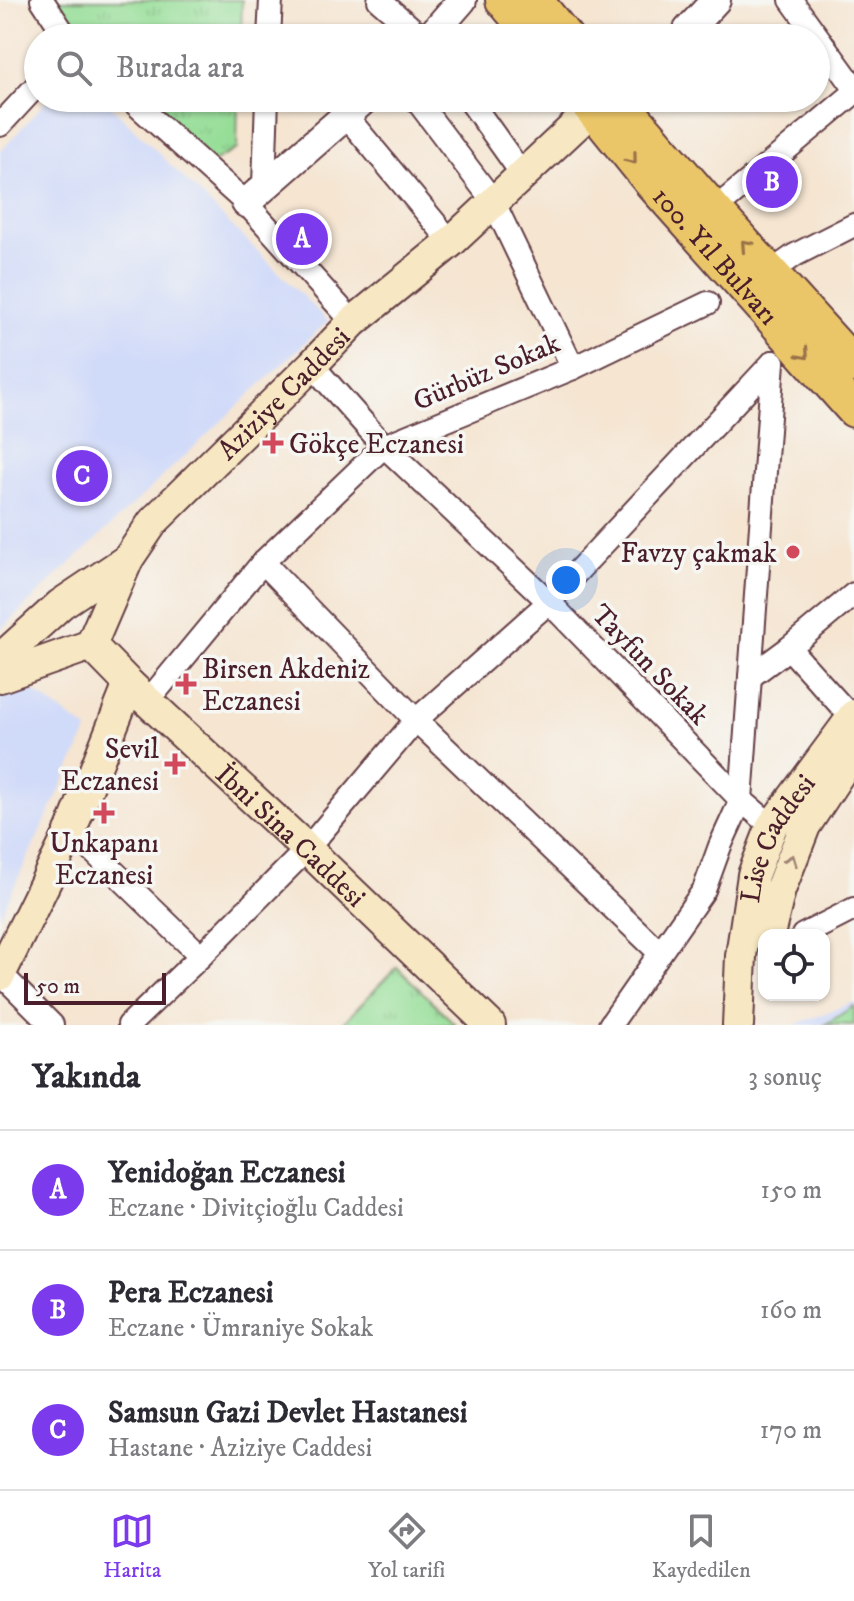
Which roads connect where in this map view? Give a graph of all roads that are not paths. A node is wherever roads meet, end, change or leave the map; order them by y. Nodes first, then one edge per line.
1 (42, 0) edge
2 (271, 0) edge
3 (379, 0) edge
4 (462, 0) edge
5 (503, 0) edge
6 (535, 0) edge
7 (716, 0) edge
8 (791, 0) edge
9 (58, 24) edge
10 (270, 24) edge
11 (409, 24) edge
12 (439, 24) edge
13 (523, 24) edge
14 (555, 24) edge
15 (694, 24) edge
16 (808, 24) edge
17 (830, 56) edge
18 (854, 90) edge
19 (24, 99) edge
20 (830, 111) edge
21 (147, 112) edge
22 (265, 112) edge
23 (350, 112) edge
24 (360, 112) edge
25 (426, 112) edge
26 (478, 112) edge
27 (587, 112) edge
28 (605, 112) edge
29 (609, 112) edge
30 (828, 112) edge
31 (0, 125) edge
32 (522, 174) junction
33 (255, 194) junction
34 (493, 201) junction
35 (714, 210) junction
36 (854, 225) edge
37 (451, 242) junction
38 (771, 272) junction
39 (708, 303) dead end
40 (353, 322) junction
41 (312, 365) junction
42 (854, 365) edge
43 (573, 368) junction
44 (854, 410) edge
45 (384, 446) junction
46 (128, 559) junction
47 (263, 562) junction
48 (854, 594) edge
49 (549, 602) junction
50 (91, 645) junction
51 (789, 648) junction
52 (0, 659) edge
53 (0, 677) edge
54 (750, 677) junction
55 (138, 693) junction
56 (853, 716) edge
57 (416, 720) junction
58 (854, 751) edge
59 (741, 800) junction
60 (772, 826) junction
61 (71, 830) junction
62 (720, 846) junction
63 (307, 849) junction
64 (753, 875) junction
65 (854, 909) edge
66 (770, 929) edge
67 (815, 929) edge
68 (660, 953) junction
69 (201, 956) junction
70 (0, 974) edge
71 (758, 977) edge
72 (52, 1025) edge
73 (129, 1025) edge
74 (490, 1025) edge
75 (610, 1025) edge
76 (738, 1025) edge
77 (752, 1025) edge

1 - 9 street
2 - 10 street
3 - 11 street
4 - 12 street
5 - 13 main road
6 - 14 main road
7 - 15 street
8 - 16 street
17 - 18 street
18 - 20 street
19 - 31 street
21 - 33 street
22 - 33 street
23 - 33 street
24 - 37 street
25 - 34 street
26 - 32 street
27 - 32 main road, Aziziye Caddesi
28 -> 44 main road, 100. Yıl Bulvarı
29 - 35 main road, 100. Yıl Bulvarı
30 - 35 street
32 - 34 main road, Aziziye Caddesi
33 - 40 street
34 - 37 main road, Aziziye Caddesi
34 - 43 street
38 -> 35 main road, 100. Yıl Bulvarı
36 - 38 street
37 - 40 main road, Aziziye Caddesi
38 - 42 main road, 100. Yıl Bulvarı
39 - 43 street, Gürbüz Sokak
40 - 41 main road, Aziziye Caddesi
41 - 45 street, Tayfun Sokak
41 - 46 main road, Aziziye Caddesi
43 - 45 street, Gürbüz Sokak
45 - 47 street, Gürbüz Sokak
45 - 49 street, Tayfun Sokak
46 - 50 main road, Aziziye Caddesi
46 - 52 main road
47 - 55 street, Gürbüz Sokak
47 - 57 street
48 - 51 street
49 - 54 street
49 - 57 street
49 - 59 street, Tayfun Sokak
50 - 53 main road
50 - 55 main road, İbni Sina Caddesi
51 - 54 street
51 - 56 street
54 - 59 street
55 - 61 main road
55 - 63 main road, İbni Sina Caddesi
56 - 60 main road, Lise Caddesi
57 - 63 street
57 - 68 street
66 -> 58 main road, Lise Caddesi
59 - 60 street, Tayfun Sokak
59 - 62 street
60 - 64 main road, Lise Caddesi
61 - 69 street
61 - 70 main road
62 - 64 street
62 - 68 street
63 - 69 street
63 - 74 main road, İbni Sina Caddesi
64 - 76 main road, Lise Caddesi
65 - 67 street
68 - 75 street
69 - 73 street
70 - 72 street
71 - 77 main road

